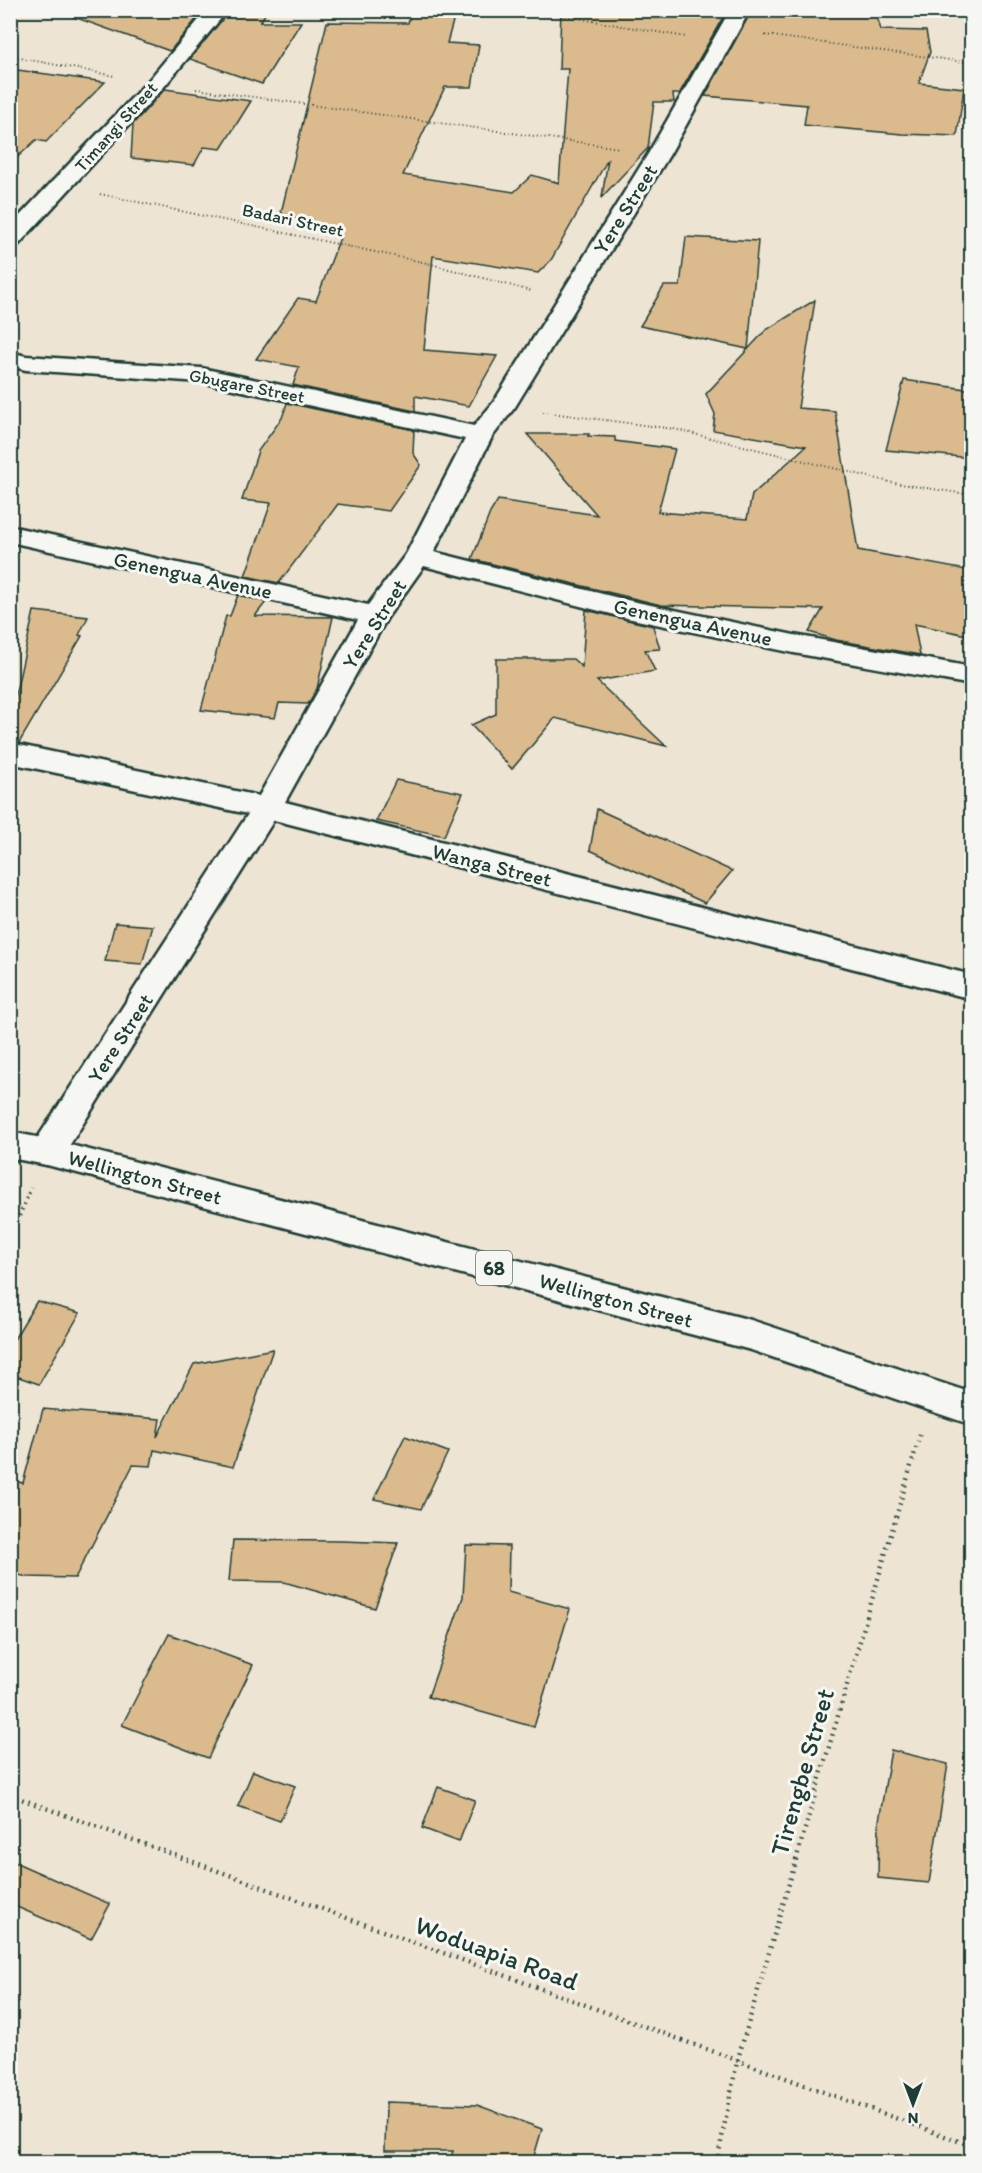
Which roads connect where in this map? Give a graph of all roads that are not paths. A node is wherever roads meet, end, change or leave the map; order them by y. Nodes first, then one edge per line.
1 (218, 10) edge
2 (729, 28) edge
3 (10, 240) edge
4 (10, 359) edge
5 (480, 435) junction
6 (10, 534) edge
7 (418, 556) junction
8 (375, 615) junction
9 (972, 676) edge
10 (10, 753) edge
11 (267, 808) junction
12 (972, 987) edge
13 (10, 1145) edge
14 (47, 1152) junction
15 (972, 1409) edge

1 - 3 street, Timangi Street
2 - 5 street, Yere Street
4 - 5 street, Gbugare Street
5 - 7 street, Yere Street
6 - 8 street, Genengua Avenue
7 - 8 street, Yere Street
7 - 9 street, Genengua Avenue
8 - 11 street, Yere Street
10 - 11 street, Wanga Street
11 - 12 street, Wanga Street
11 - 14 street, Yere Street
13 - 14 street, Wellington Street / 68
14 - 15 street, Wellington Street / 68

